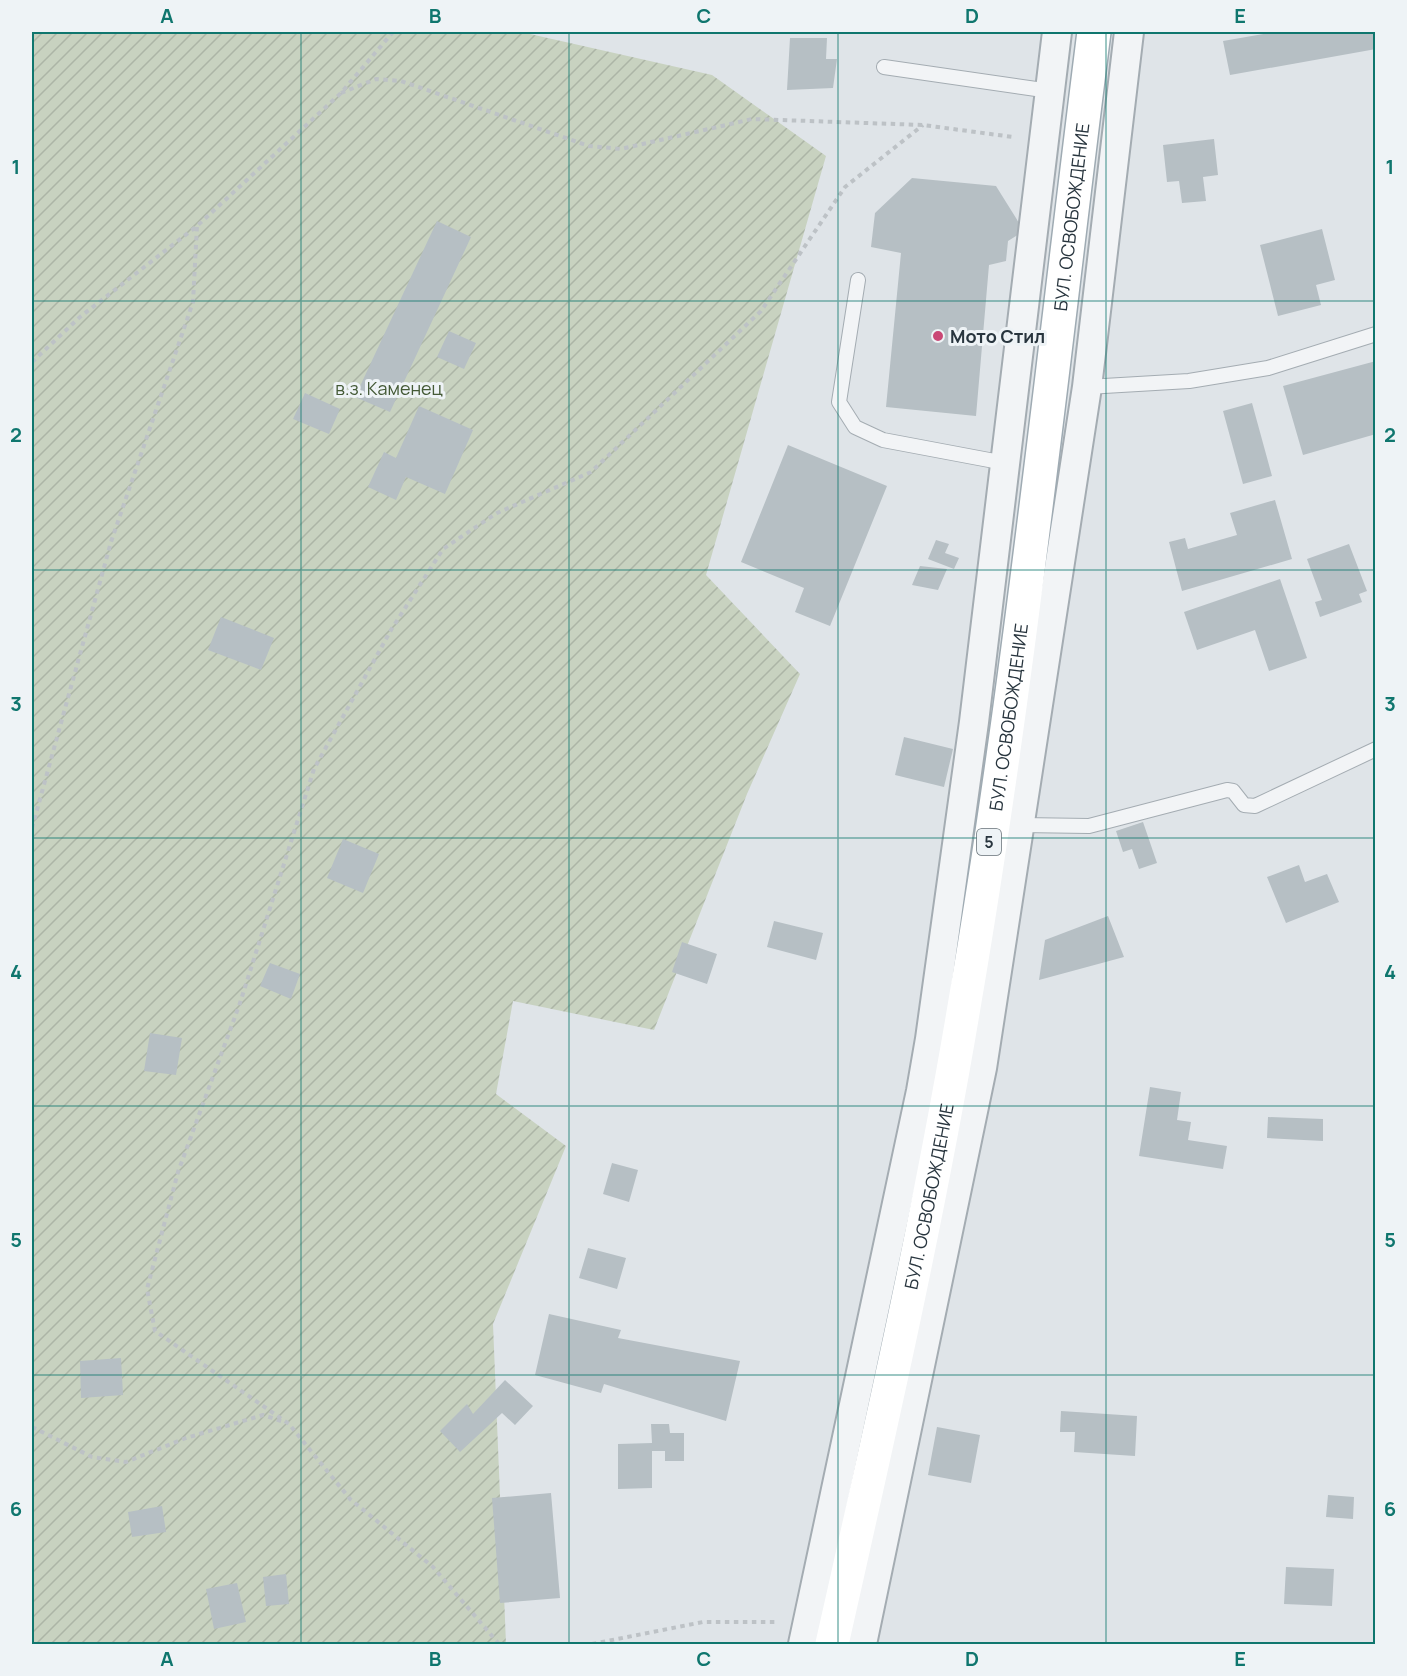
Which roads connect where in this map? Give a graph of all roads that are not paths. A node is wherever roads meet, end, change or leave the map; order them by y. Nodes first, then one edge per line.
1 (1057, 32) edge
2 (1094, 32) edge
3 (1129, 32) edge
4 (884, 68) dead end
5 (1050, 91) junction
6 (858, 280) dead end
7 (1376, 334) edge
8 (1087, 387) junction
9 (1005, 463) junction
10 (1376, 749) edge
11 (1021, 825) junction
12 (814, 1639) edge
13 (862, 1644) edge

1 - 5 street
2 - 12 main road, БУЛ. ОСВОБОЖДЕНИЕ / 5
3 - 8 street
4 - 5 lane
5 - 9 street
6 - 9 lane
7 - 8 lane
8 - 11 street
9 - 12 street
10 - 11 lane
11 - 13 street

